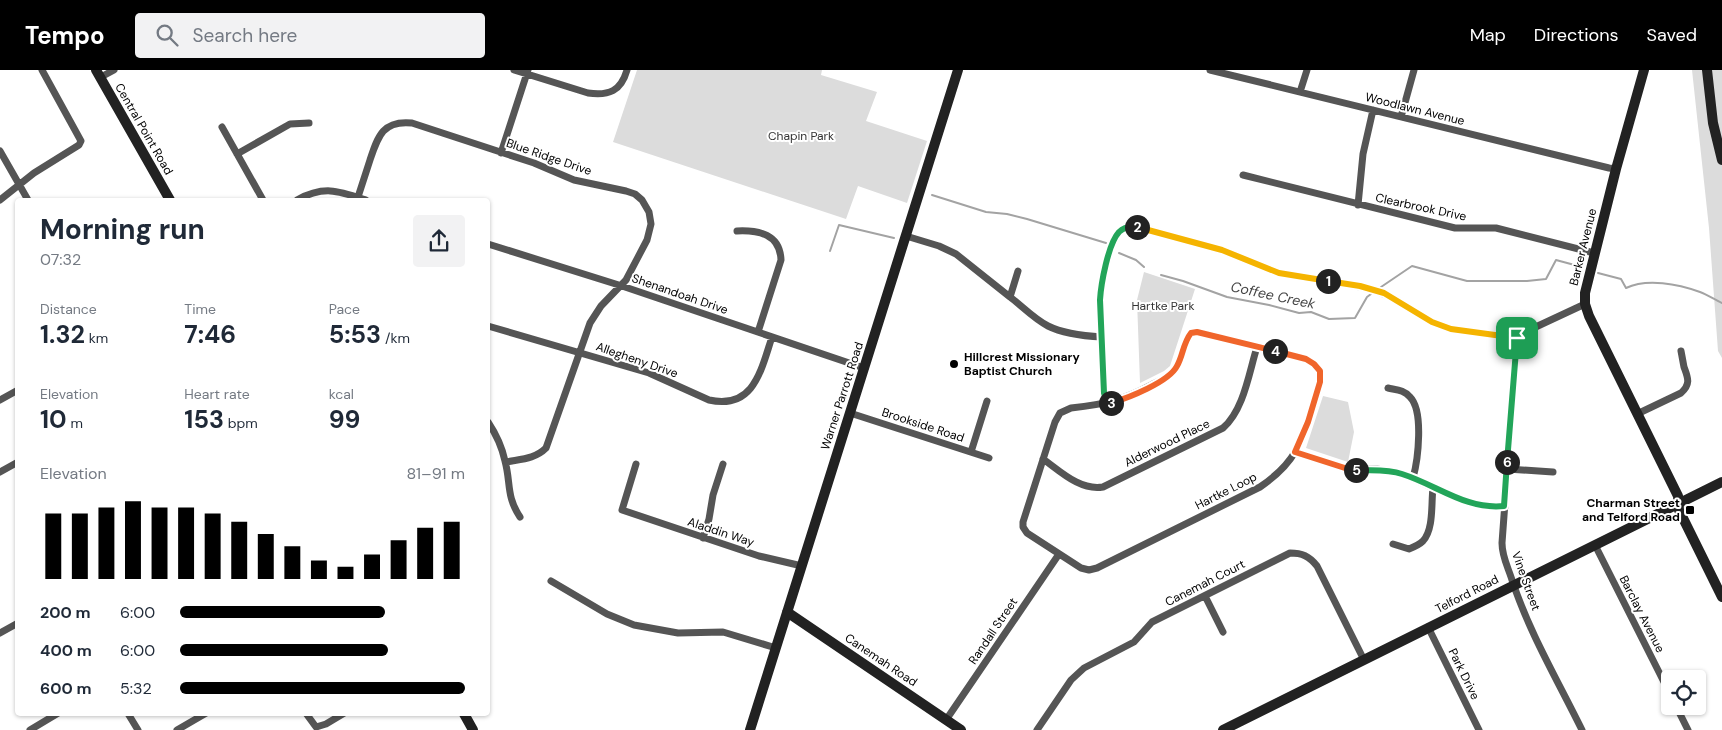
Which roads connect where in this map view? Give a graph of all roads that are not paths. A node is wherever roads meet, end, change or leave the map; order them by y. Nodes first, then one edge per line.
1 (42, 70) edge
2 (114, 70) edge
3 (514, 70) edge
4 (627, 70) edge
5 (958, 70) edge
6 (1210, 70) edge
7 (1307, 70) edge
8 (1414, 70) edge
9 (1644, 70) edge
10 (1707, 70) edge
11 (527, 72) edge
12 (98, 74) edge
13 (1300, 92) junction
14 (1374, 110) junction
15 (1401, 117) junction
16 (309, 123) dead end
17 (222, 127) dead end
18 (0, 151) edge
19 (501, 153) junction
20 (237, 154) junction
21 (1722, 160) edge
22 (1616, 168) junction
23 (1243, 176) dead end
24 (19, 184) junction
25 (358, 197) joint
26 (27, 198) edge
27 (169, 198) edge
28 (262, 198) edge
29 (301, 198) edge
30 (0, 200) edge
31 (1358, 205) junction
32 (737, 230) dead end
33 (906, 236) junction
34 (490, 245) edge
35 (1594, 253) junction
36 (1018, 271) dead end
37 (622, 286) junction
38 (1010, 297) junction
39 (1585, 304) junction
40 (490, 327) edge
41 (758, 332) junction
42 (772, 337) junction
43 (1102, 337) junction
44 (1517, 338) junction
45 (1257, 346) junction
46 (1681, 351) dead end
47 (578, 353) junction
48 (864, 368) junction
49 (1388, 388) dead end
50 (15, 392) edge
51 (0, 400) edge
52 (987, 401) dead end
53 (1107, 404) junction
54 (850, 414) junction
55 (1637, 414) junction
56 (490, 426) edge
57 (971, 452) junction
58 (1295, 452) junction
59 (989, 458) dead end
60 (1043, 459) junction
61 (506, 462) junction
62 (15, 464) edge
63 (636, 464) dead end
64 (723, 464) dead end
65 (1507, 469) junction
66 (0, 472) edge
67 (1553, 472) dead end
68 (1413, 478) junction
69 (1722, 482) edge
70 (1432, 488) junction
71 (1678, 504) junction
72 (1504, 506) junction
73 (520, 517) dead end
74 (703, 538) junction
75 (1393, 544) dead end
76 (1595, 545) junction
77 (1059, 554) junction
78 (802, 566) junction
79 (552, 581) dead end
80 (1513, 585) junction
81 (1205, 596) junction
82 (1722, 597) edge
83 (787, 612) junction
84 (15, 625) edge
85 (1428, 627) junction
86 (1223, 632) dead end
87 (0, 633) edge
88 (776, 648) junction
89 (1364, 660) junction
90 (1661, 676) edge
91 (1680, 715) edge
92 (53, 716) edge
93 (130, 716) edge
94 (201, 716) edge
95 (308, 716) edge
96 (339, 716) edge
97 (465, 716) edge
98 (953, 726) edge
99 (30, 730) edge
100 (138, 730) edge
101 (177, 730) edge
102 (473, 730) edge
103 (750, 730) edge
104 (1036, 730) edge
105 (1223, 730) edge
106 (1480, 730) edge
107 (1582, 730) edge
108 (1688, 730) edge

1 - 24 street
2 - 12 street
3 - 11 street
4 - 11 street
5 - 33 street, Warner Parrott Road
6 - 13 street, Woodlawn Avenue
7 - 13 street
8 - 15 street
9 - 22 street, Barker Avenue
10 - 21 street
11 - 19 street
12 - 27 street, Central Point Road
13 - 14 street, Woodlawn Avenue
14 - 15 street, Woodlawn Avenue
14 - 31 street
15 - 22 street, Woodlawn Avenue
16 - 20 street
17 - 20 street
18 - 24 street
19 - 25 street, Blue Ridge Drive
19 - 37 street, Blue Ridge Drive
20 - 28 street
22 - 35 street, Barker Avenue
23 - 31 street, Clearbrook Drive
24 - 26 street
24 - 30 street
25 - 29 street
31 - 35 street, Clearbrook Drive
32 - 41 street
33 - 38 street
33 - 48 street, Warner Parrott Road
34 - 37 street, Shenandoah Drive
35 - 39 street, Barker Avenue
36 - 38 street
37 - 41 street, Shenandoah Drive
37 - 47 street, Blue Ridge Drive
38 - 43 street
39 - 44 street
39 - 55 street, Barker Avenue
40 - 47 street, Allegheny Drive
41 - 42 street, Shenandoah Drive
42 - 47 street, Allegheny Drive
42 - 48 street, Shenandoah Drive
43 - 44 street
43 - 53 street
44 - 65 street, Vine Street
45 - 53 street, Hartke Loop
45 - 58 street, Hartke Loop
45 - 60 street, Alderwood Place
46 - 55 street
47 - 61 street, Blue Ridge Drive
48 - 54 street, Warner Parrott Road
49 - 68 street
50 - 51 street
52 - 57 street
53 - 60 street, Hartke Loop
54 - 57 street, Brookside Road
54 - 78 street, Warner Parrott Road
55 - 71 street, Barker Avenue
56 - 61 street
57 - 59 street, Brookside Road
58 - 68 street
58 - 77 street, Hartke Loop
60 - 77 street, Hartke Loop
61 - 73 street
62 - 66 street
63 - 74 street, Aladdin Way
64 - 74 street
65 - 67 street
65 - 72 street, Vine Street
68 - 70 street
69 - 71 street, Telford Road
70 - 72 street
70 - 75 street
71 - 76 street, Telford Road
71 - 82 street, Barker Avenue
72 - 80 street, Vine Street
74 - 78 street, Aladdin Way
76 - 80 street, Telford Road
76 - 90 street, Barclay Avenue
77 - 98 street, Randall Street
78 - 83 street, Warner Parrott Road
79 - 88 street
80 - 85 street, Telford Road
80 - 107 street, Vine Street
81 - 86 street
81 - 89 street, Canemah Court
81 - 104 street, Canemah Court
83 - 88 street, Warner Parrott Road
83 - 98 street, Canemah Road
84 - 87 street
85 - 89 street, Telford Road
85 - 106 street, Park Drive
88 - 103 street, Warner Parrott Road
89 - 105 street, Telford Road
91 - 108 street
92 - 99 street
93 - 100 street
94 - 101 street
95 - 96 street
97 - 102 street

